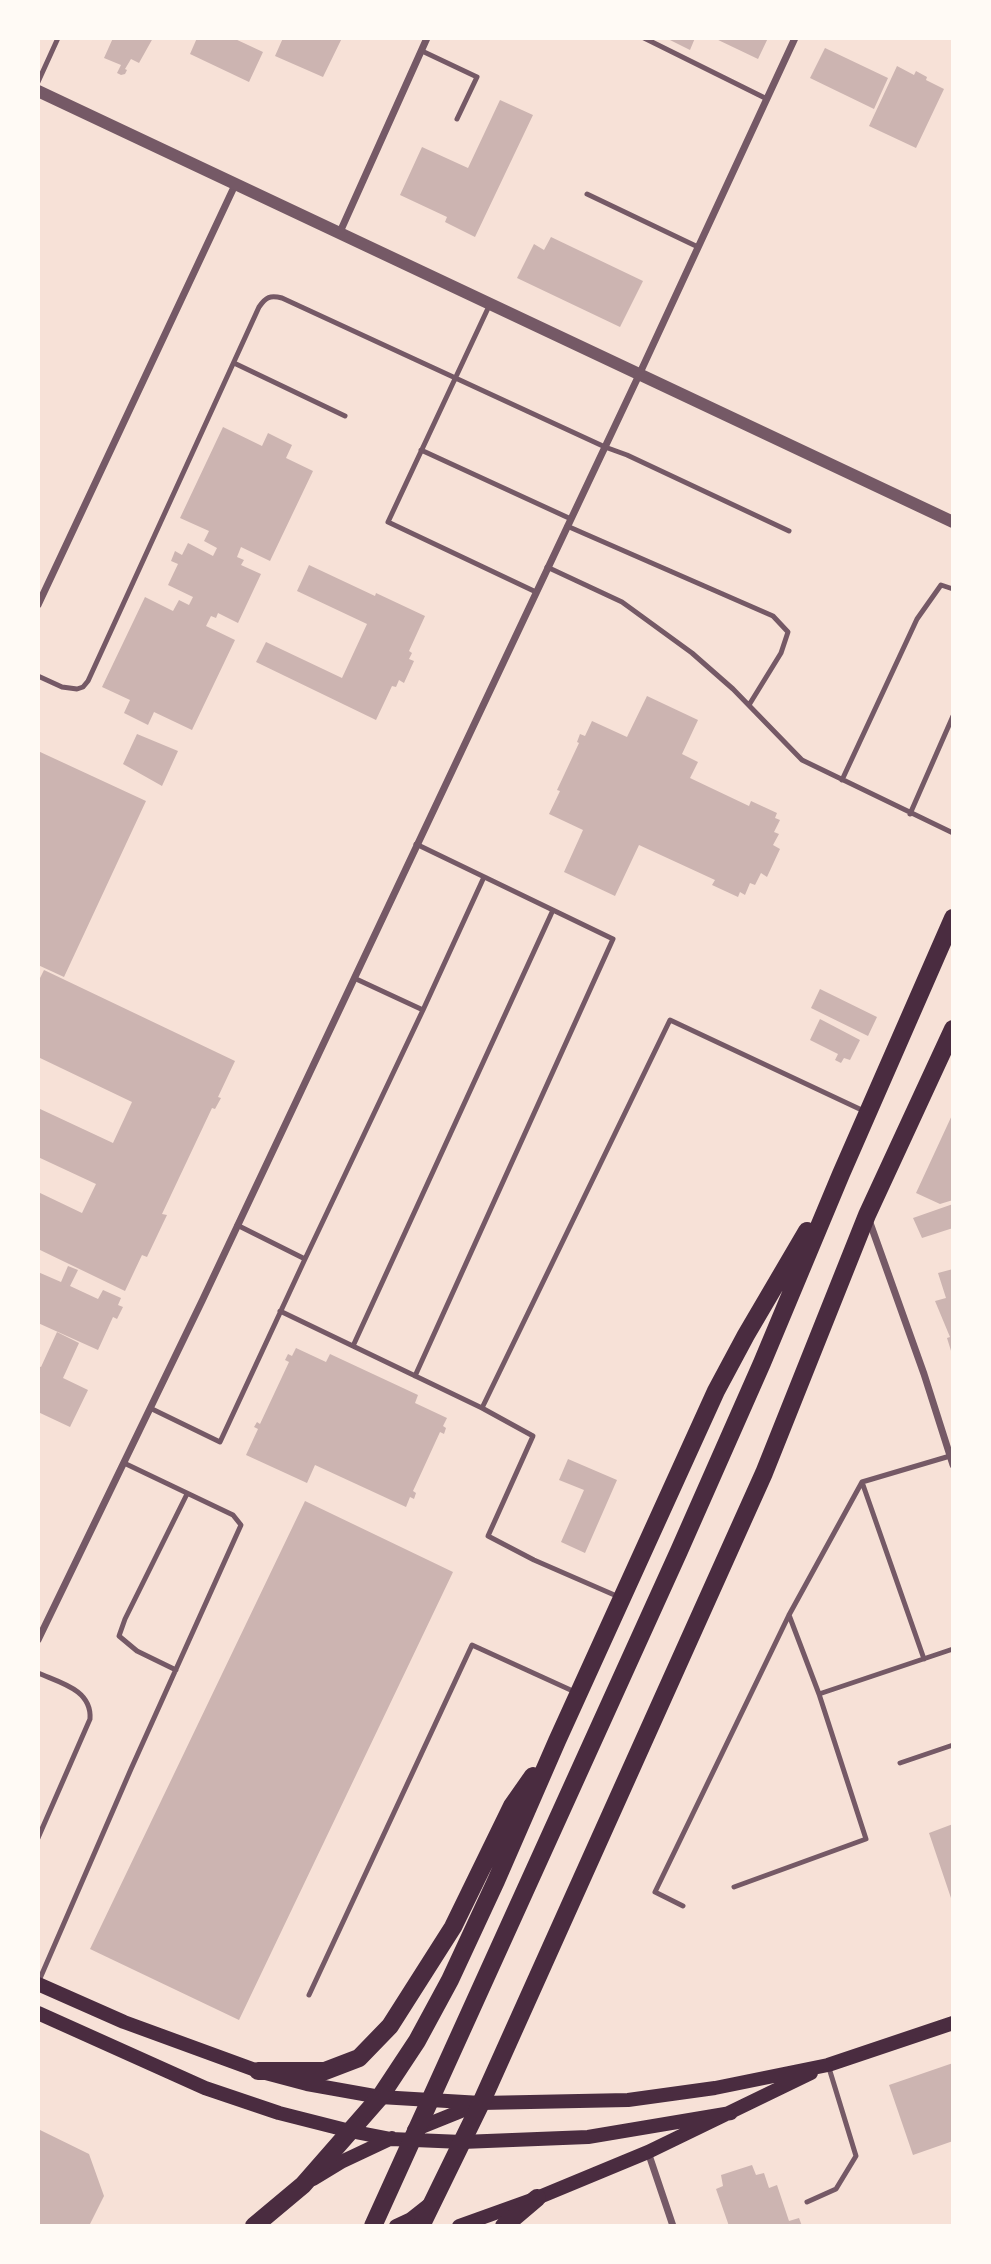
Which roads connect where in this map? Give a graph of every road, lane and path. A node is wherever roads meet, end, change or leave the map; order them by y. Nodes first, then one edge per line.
1 (58, 38) edge
2 (427, 38) edge
3 (645, 38) edge
4 (795, 38) edge
5 (422, 51) junction
6 (38, 82) edge
7 (38, 92) edge
8 (767, 99) junction
9 (457, 119) dead end
10 (235, 185) junction
11 (587, 194) dead end
12 (340, 232) junction
13 (698, 247) junction
14 (490, 304) junction
15 (234, 363) junction
16 (639, 375) junction
17 (454, 378) junction
18 (345, 416) dead end
19 (605, 447) junction
20 (421, 450) junction
21 (953, 522) edge
22 (569, 523) junction
23 (789, 531) dead end
24 (547, 568) junction
25 (953, 589) edge
26 (536, 592) junction
27 (38, 605) edge
28 (38, 676) edge
29 (749, 705) junction
30 (953, 716) edge
31 (842, 780) junction
32 (910, 814) junction
33 (953, 833) edge
34 (416, 844) junction
35 (484, 877) junction
36 (553, 910) junction
37 (953, 918) edge
38 (354, 978) junction
39 (423, 1010) junction
40 (953, 1029) edge
41 (869, 1113) junction
42 (841, 1174) junction
43 (867, 1215) junction
44 (237, 1225) junction
45 (305, 1259) junction
46 (280, 1311) junction
47 (353, 1346) junction
48 (415, 1376) junction
49 (150, 1408) junction
50 (482, 1408) junction
51 (951, 1460) edge
52 (124, 1463) junction
53 (862, 1482) junction
54 (187, 1494) junction
55 (621, 1598) junction
56 (789, 1615) junction
57 (38, 1640) edge
58 (953, 1650) edge
59 (924, 1659) junction
60 (176, 1670) junction
61 (38, 1673) edge
62 (578, 1693) junction
63 (819, 1694) junction
64 (556, 1741) junction
65 (953, 1745) edge
66 (900, 1763) dead end
67 (38, 1838) edge
68 (734, 1887) dead end
69 (683, 1906) dead end
70 (38, 1983) edge
71 (309, 1995) dead end
72 (38, 2013) edge
73 (953, 2022) edge
74 (828, 2065) junction
75 (258, 2071) junction
76 (380, 2097) junction
77 (481, 2103) junction
78 (731, 2113) junction
79 (350, 2132) junction
80 (391, 2139) junction
81 (462, 2142) junction
82 (648, 2152) junction
83 (303, 2185) junction
84 (537, 2198) junction
85 (433, 2202) junction
86 (807, 2202) dead end
87 (254, 2225) edge
88 (373, 2225) edge
89 (397, 2225) edge
90 (421, 2225) edge
91 (459, 2225) edge
92 (504, 2225) edge
93 (673, 2225) edge

1 - 6 lane
2 - 5 street
3 - 8 lane
4 - 8 street
5 - 9 lane
5 - 12 street
7 - 10 street
8 - 13 street
10 - 12 street
10 - 27 street
11 - 13 lane
12 - 14 street
13 - 16 street
14 - 16 street
14 - 17 lane
15 - 17 lane
15 - 18 lane
15 - 28 lane
16 - 19 street
16 - 21 street
17 - 19 lane
17 - 20 lane
19 - 22 street
19 - 23 lane
20 - 22 lane
20 - 26 lane
22 - 24 street
22 - 29 lane
24 - 26 street
24 - 29 lane
25 - 31 lane
26 - 34 street
29 - 31 lane
30 - 32 lane
31 - 32 lane
32 - 33 lane
34 - 35 lane
34 - 38 street
35 - 36 lane
35 - 39 lane
36 - 47 lane
36 - 48 lane
37 - 41 main road
38 - 39 lane
38 - 44 street
39 - 45 lane
40 - 43 main road
41 - 42 main road
41 - 50 lane
42 - 55 main road
42 - 88 main road
43 - 51 street
43 - 77 main road
44 - 45 lane
44 - 49 street
45 - 46 lane
46 - 47 lane
46 - 49 lane
47 - 48 lane
48 - 50 lane
49 - 52 street
50 - 55 lane
51 - 53 lane
52 - 54 lane
52 - 57 street
53 - 56 lane
53 - 59 lane
54 - 60 lane
54 - 60 lane
55 - 62 main road
56 - 63 lane
56 - 69 lane
58 - 59 lane
59 - 63 lane
60 - 70 lane
61 - 67 lane
62 - 64 main road
62 - 71 lane
63 - 68 lane
64 - 75 main road
64 - 76 main road
65 - 66 lane
70 - 75 main road
72 - 79 main road
73 - 74 main road
74 - 77 main road
74 - 78 main road
74 - 86 lane
75 - 76 main road
76 - 77 main road
76 - 79 main road
77 - 80 main road
77 - 81 main road
78 - 81 main road
78 - 82 main road
79 - 80 main road
79 - 83 main road
80 - 81 main road
80 - 83 main road
81 - 85 main road
82 - 84 main road
82 - 93 street
83 - 87 main road
84 - 91 main road
84 - 92 main road
85 - 89 main road
85 - 90 main road

